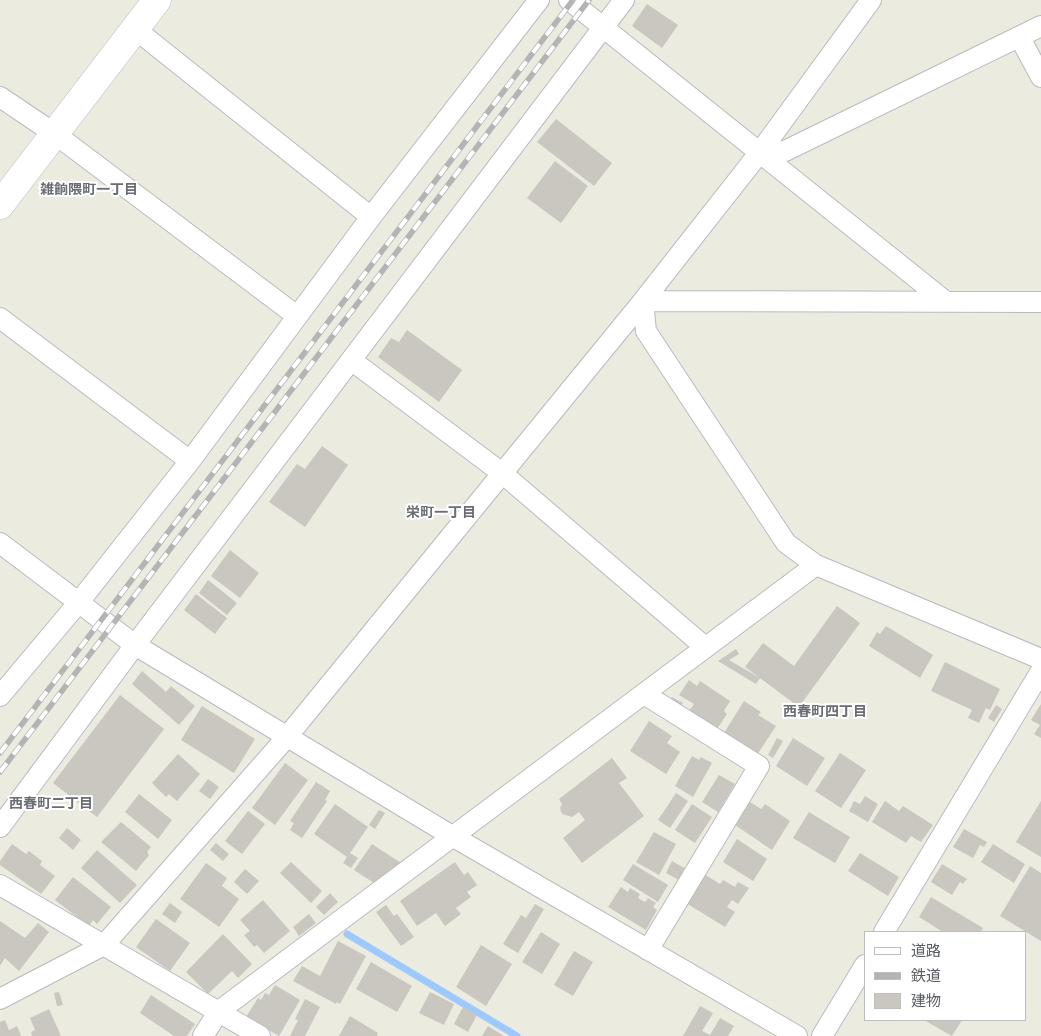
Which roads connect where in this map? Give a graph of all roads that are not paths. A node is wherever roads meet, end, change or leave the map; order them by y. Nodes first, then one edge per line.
1 (156, 0) edge
2 (539, 0) edge
3 (569, 0) edge
4 (624, 0) edge
5 (871, 0) edge
6 (1041, 26) edge
7 (604, 27) junction
8 (135, 29) junction
9 (1020, 38) junction
10 (1041, 77) edge
11 (0, 97) edge
12 (55, 134) junction
13 (760, 152) junction
14 (0, 205) edge
15 (371, 217) junction
16 (643, 301) junction
17 (945, 301) junction
18 (1041, 302) edge
19 (297, 316) junction
20 (0, 318) edge
21 (351, 360) junction
22 (190, 461) junction
23 (502, 474) junction
24 (0, 543) edge
25 (816, 565) junction
26 (79, 602) junction
27 (135, 645) junction
28 (705, 647) junction
29 (1041, 659) edge
30 (1041, 671) edge
31 (644, 694) junction
32 (0, 696) edge
33 (286, 738) junction
34 (0, 827) edge
35 (452, 836) junction
36 (0, 885) edge
37 (885, 931) edge
38 (104, 945) junction
39 (648, 950) junction
40 (864, 967) edge
41 (0, 999) edge
42 (219, 1011) junction
43 (204, 1036) edge
44 (260, 1036) edge
45 (796, 1036) edge
46 (822, 1036) edge

1 - 8 street
2 - 15 street
3 - 7 street
4 - 7 street
5 - 13 street
6 - 9 street
7 - 13 street
7 - 21 street
8 - 12 street
8 - 15 street
9 - 10 street
9 - 13 street
11 - 12 street
12 - 14 street
12 - 19 street
13 - 16 street
13 - 17 street
15 - 19 street
16 - 17 street
16 - 23 street
16 - 25 street
17 - 18 street
19 - 22 street
20 - 22 street
21 - 23 street
21 - 27 street
22 - 26 street
23 - 28 street
23 - 33 street
24 - 26 street
25 - 28 street
25 - 29 street
26 - 27 street
26 - 32 street
27 - 33 street
27 - 34 street
28 - 31 street
30 - 37 street
31 - 35 street
31 - 39 street
33 - 35 street
33 - 38 street
35 - 39 street
35 - 42 street
36 - 38 street
38 - 41 street
38 - 42 street
39 - 45 street
40 - 46 street
42 - 43 street
42 - 44 street

